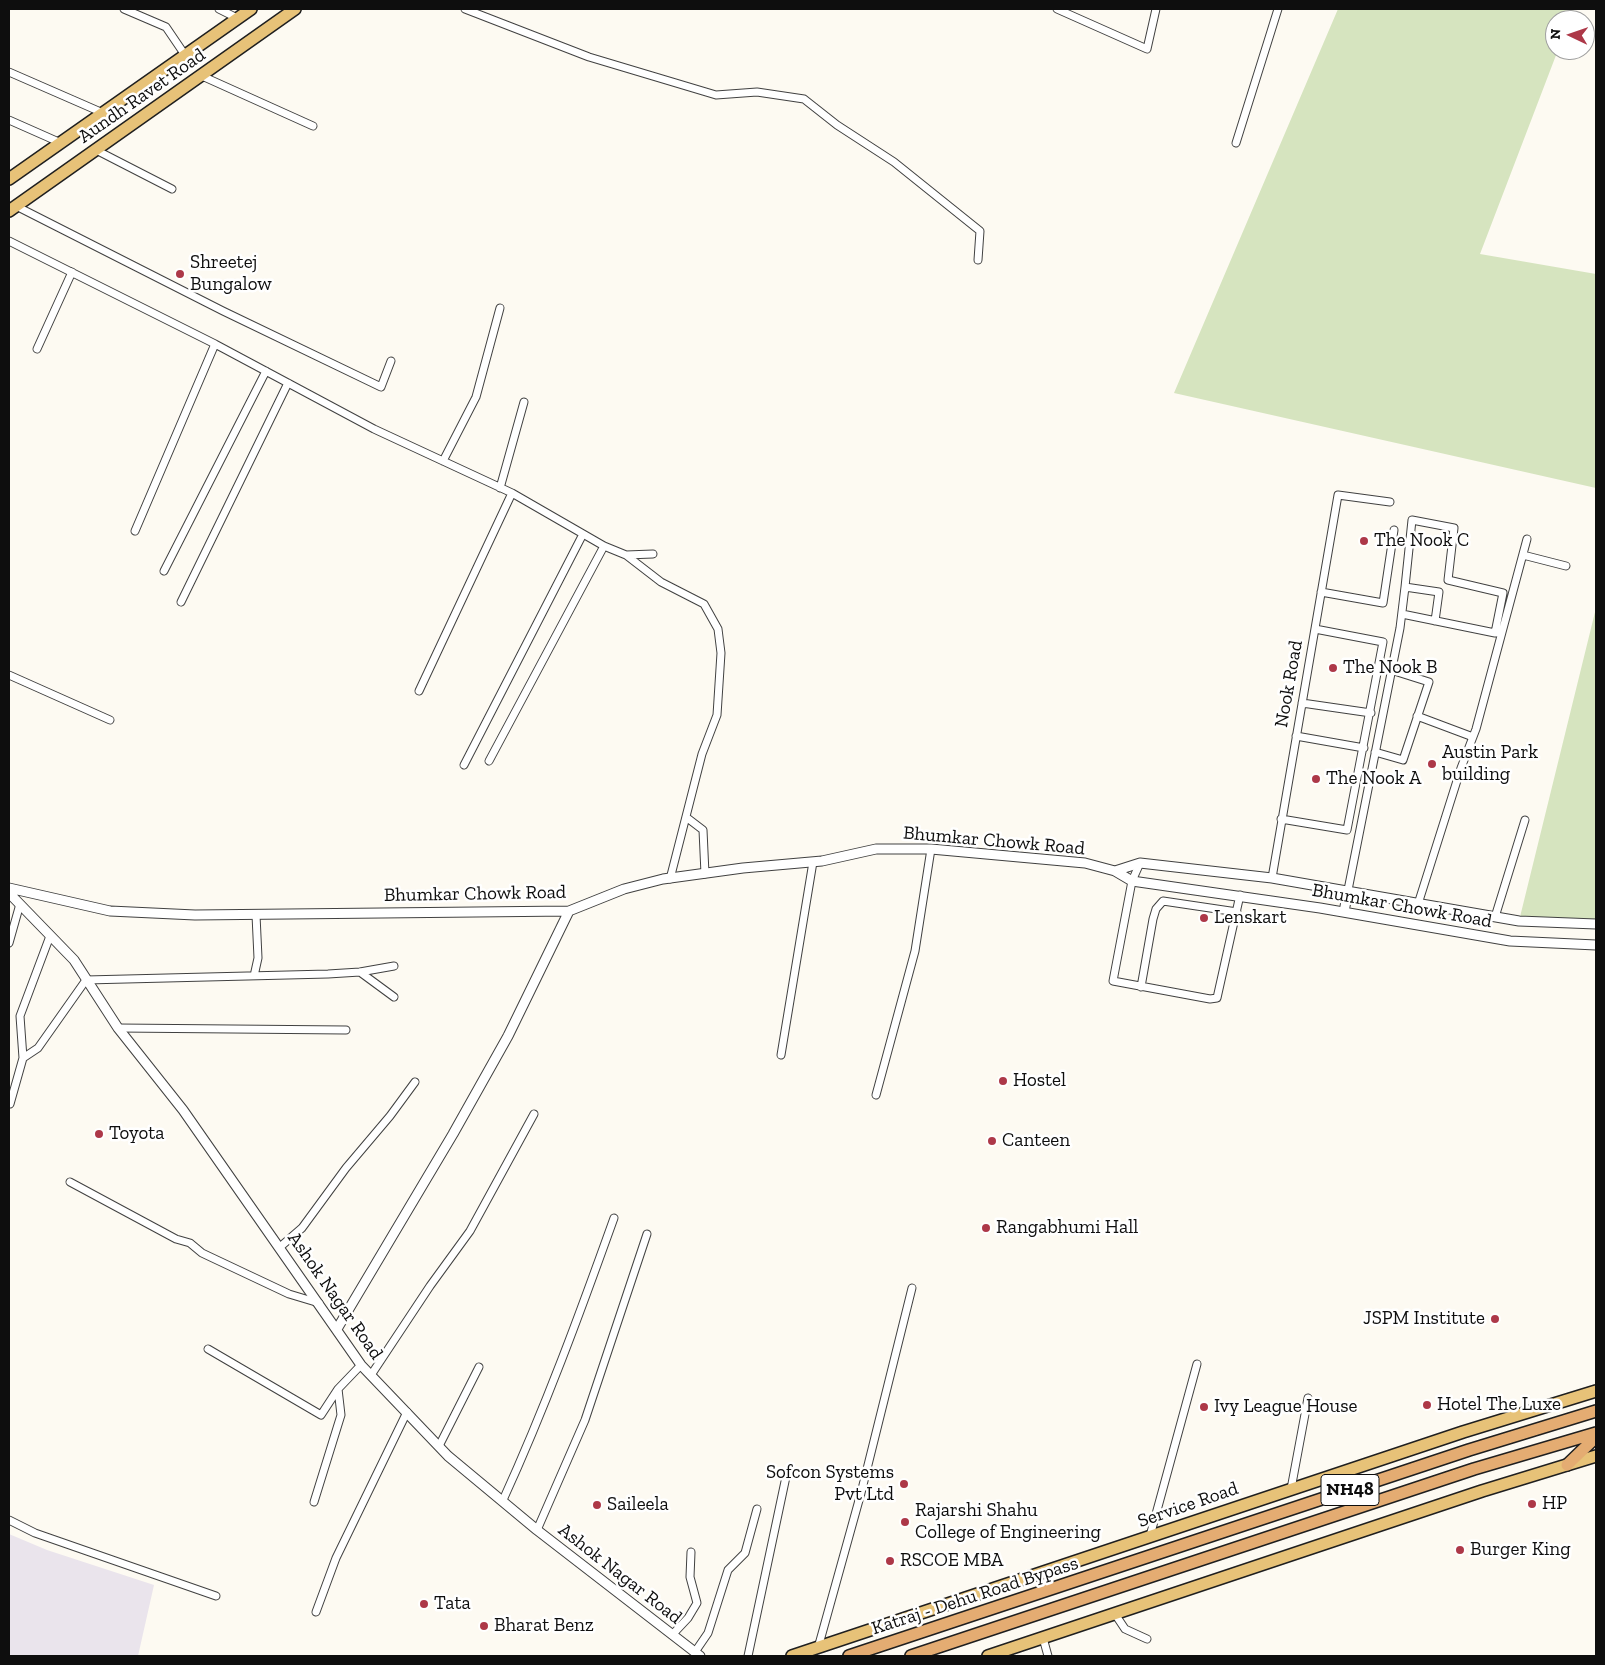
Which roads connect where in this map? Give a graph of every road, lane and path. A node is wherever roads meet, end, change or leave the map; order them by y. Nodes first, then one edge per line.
1 (124, 9) edge
2 (219, 9) edge
3 (251, 9) edge
4 (295, 9) edge
5 (465, 9) edge
6 (1057, 9) edge
7 (1156, 9) edge
8 (1278, 9) edge
9 (238, 18) junction
10 (185, 55) junction
11 (9, 72) edge
12 (202, 76) junction
13 (103, 113) junction
14 (9, 120) edge
15 (313, 126) dead end
16 (61, 143) junction
17 (1236, 143) dead end
18 (96, 150) junction
19 (9, 179) edge
20 (172, 189) dead end
21 (12, 208) edge
22 (9, 241) edge
23 (978, 260) dead end
24 (72, 272) junction
25 (500, 308) dead end
26 (216, 344) junction
27 (37, 349) dead end
28 (391, 361) dead end
29 (266, 371) junction
30 (288, 383) junction
31 (524, 402) dead end
32 (443, 461) junction
33 (500, 488) junction
34 (512, 493) junction
35 (1390, 502) dead end
36 (1394, 530) dead end
37 (135, 531) dead end
38 (583, 534) junction
39 (1526, 539) dead end
40 (604, 546) junction
41 (653, 554) dead end
42 (626, 555) junction
43 (1522, 555) junction
44 (1566, 566) dead end
45 (164, 571) dead end
46 (1405, 587) junction
47 (1321, 592) junction
48 (181, 602) dead end
49 (1402, 614) junction
50 (1435, 621) junction
51 (1315, 629) junction
52 (1391, 670) junction
53 (9, 676) edge
54 (419, 692) dead end
55 (1302, 703) junction
56 (1371, 713) junction
57 (1418, 716) junction
58 (110, 720) dead end
59 (1296, 736) junction
60 (1473, 737) junction
61 (1364, 748) junction
62 (1375, 752) junction
63 (489, 761) dead end
64 (464, 765) dead end
65 (686, 817) junction
66 (1281, 819) junction
67 (1525, 820) dead end
68 (931, 849) junction
69 (813, 862) junction
70 (1140, 863) junction
71 (1115, 871) junction
72 (705, 874) junction
73 (1272, 878) junction
74 (670, 879) junction
75 (1132, 881) junction
76 (9, 888) edge
77 (1348, 890) junction
78 (9, 893) edge
79 (1240, 896) junction
80 (20, 904) junction
81 (1418, 904) junction
82 (569, 911) junction
83 (1237, 912) junction
84 (1344, 912) junction
85 (256, 915) junction
86 (1495, 917) junction
87 (1596, 924) edge
88 (50, 936) junction
89 (9, 943) edge
90 (1596, 944) edge
91 (394, 966) dead end
92 (360, 972) junction
93 (254, 976) junction
94 (86, 980) junction
95 (1140, 987) junction
96 (394, 997) dead end
97 (118, 1028) junction
98 (346, 1030) dead end
99 (781, 1055) dead end
100 (23, 1058) junction
101 (415, 1082) dead end
102 (876, 1095) dead end
103 (10, 1104) edge
104 (534, 1114) dead end
105 (70, 1182) dead end
106 (614, 1218) dead end
107 (647, 1234) dead end
108 (280, 1247) junction
109 (912, 1288) dead end
110 (319, 1303) junction
111 (337, 1329) junction
112 (208, 1349) dead end
113 (1197, 1364) dead end
114 (361, 1365) junction
115 (479, 1367) dead end
116 (371, 1375) junction
117 (338, 1389) junction
118 (1596, 1391) edge
119 (1308, 1398) dead end
120 (407, 1412) junction
121 (1596, 1412) edge
122 (1596, 1435) edge
123 (439, 1446) junction
124 (1596, 1456) edge
125 (1567, 1465) junction
126 (787, 1472) dead end
127 (1290, 1489) junction
128 (503, 1500) junction
129 (314, 1502) dead end
130 (757, 1508) dead end
131 (9, 1520) edge
132 (537, 1530) junction
133 (1150, 1536) junction
134 (691, 1552) dead end
135 (216, 1596) dead end
136 (316, 1612) dead end
137 (1115, 1614) junction
138 (672, 1635) junction
139 (1043, 1638) junction
140 (1147, 1639) dead end
141 (818, 1648) junction
142 (697, 1654) edge
143 (748, 1656) edge
144 (792, 1656) edge
145 (849, 1656) edge
146 (911, 1656) edge
147 (988, 1656) edge
148 (1048, 1656) edge

1 - 10 street
2 - 9 street
3 - 9 main road, Aundh Ravet Road
4 - 12 main road, Aundh Ravet Road
5 - 23 street
6 - 7 street
8 - 17 street
9 - 10 main road, Aundh Ravet Road
10 - 13 main road, Aundh Ravet Road
11 - 13 street
12 - 15 street
12 - 18 main road, Aundh Ravet Road
13 - 16 main road, Aundh Ravet Road
14 - 16 street
16 - 19 main road, Aundh Ravet Road
18 - 20 street
18 - 21 main road, Aundh Ravet Road
21 - 28 street
22 - 24 street
24 - 26 street
24 - 27 street
25 - 32 street
26 - 29 street
26 - 37 street
29 - 30 street
29 - 45 street
30 - 32 street
30 - 48 street
31 - 33 street
32 - 33 street
33 - 34 street
34 - 38 street
34 - 54 street
35 - 47 street, Nook Road
36 - 47 street
38 - 40 street
38 - 64 street
39 - 43 street
40 - 42 street
40 - 63 street
41 - 42 street
42 - 65 street
43 - 44 street
43 - 60 street
46 - 49 street
46 - 50 street
46 - 50 street
47 - 51 street, Nook Road
49 - 50 street
49 - 52 street
51 - 55 street, Nook Road
51 - 56 street
52 - 57 street
52 - 62 street
53 - 58 street
55 - 56 street
55 - 59 street, Nook Road
56 - 61 street
57 - 60 street
57 - 62 street
59 - 61 street
59 - 66 street, Nook Road
60 - 81 street
61 - 66 street
62 - 77 street
65 - 72 street
65 - 74 street
66 - 73 street, Nook Road
67 - 86 street
68 - 69 street, Bhumkar Chowk Road
68 - 71 street, Bhumkar Chowk Road
68 - 102 street
69 - 72 street, Bhumkar Chowk Road
69 - 99 street
70 - 71 street, Bhumkar Chowk Road
70 - 73 street, Bhumkar Chowk Road
70 - 75 street
71 - 75 street, Bhumkar Chowk Road
72 - 74 street, Bhumkar Chowk Road
73 - 77 street, Bhumkar Chowk Road
74 - 82 street, Bhumkar Chowk Road
75 - 79 street, Bhumkar Chowk Road
75 - 95 street
76 - 85 street, Bhumkar Chowk Road
77 - 81 street, Bhumkar Chowk Road
77 - 84 street
78 - 80 street, Ashok Nagar Road
79 - 83 street
79 - 84 street, Bhumkar Chowk Road
80 - 88 street, Ashok Nagar Road
80 - 89 street
81 - 86 street, Bhumkar Chowk Road
82 - 85 street, Bhumkar Chowk Road
82 - 111 street
83 - 95 street
83 - 95 street
84 - 90 street, Bhumkar Chowk Road
85 - 93 street
86 - 87 street, Bhumkar Chowk Road
88 - 94 street, Ashok Nagar Road
88 - 100 street
91 - 92 street
92 - 93 street
92 - 96 street
93 - 94 street
94 - 97 street, Ashok Nagar Road
94 - 100 street
97 - 98 street
97 - 108 street, Ashok Nagar Road
100 - 103 street
101 - 108 street
104 - 116 street
105 - 110 street
106 - 128 street
107 - 132 street
108 - 110 street, Ashok Nagar Road
109 - 141 street
110 - 111 street, Ashok Nagar Road
111 - 114 street, Ashok Nagar Road
112 - 117 street
113 - 133 street
114 - 116 street, Ashok Nagar Road
114 - 117 street
115 - 123 street
116 - 120 street, Ashok Nagar Road
117 - 129 street
118 - 127 main road, Service Road
119 - 127 street
120 - 123 street, Ashok Nagar Road
120 - 136 street
121 - 145 highway, Katraj - Dehu Road Bypass / NH48
122 - 125 highway
122 - 146 highway, Katraj - Dehu Road Bypass / NH48
123 - 128 street, Ashok Nagar Road
124 - 125 main road
125 - 137 main road
126 - 143 street
127 - 133 main road, Service Road
128 - 132 street, Ashok Nagar Road
130 - 142 street
131 - 135 street
132 - 138 street, Ashok Nagar Road
133 - 141 main road, Service Road
134 - 138 street
137 - 139 main road
137 - 140 street
138 - 142 street, Ashok Nagar Road
139 - 147 main road
139 - 148 street
141 - 144 main road, Service Road

